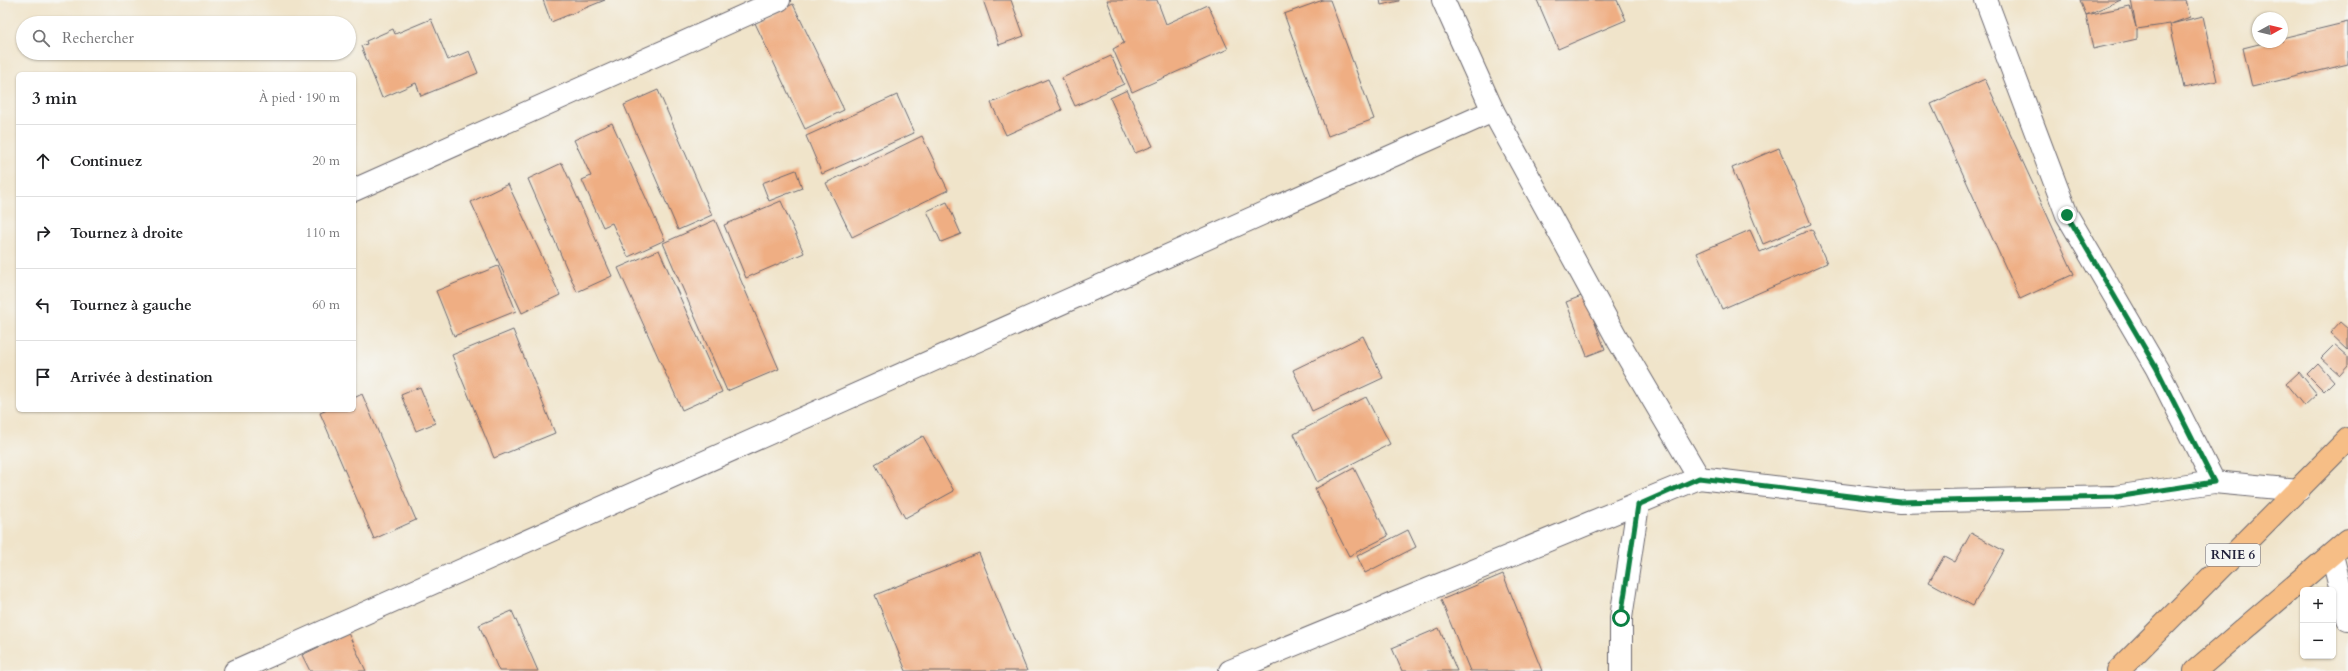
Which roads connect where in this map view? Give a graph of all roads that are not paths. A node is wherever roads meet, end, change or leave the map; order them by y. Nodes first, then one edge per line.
1 (779, 0) edge
2 (1443, 0) edge
3 (1986, 0) edge
4 (1493, 111) junction
5 (356, 189) edge
6 (2348, 439) edge
7 (1699, 478) junction
8 (2214, 482) junction
9 (2299, 490) junction
10 (1638, 505) junction
11 (2340, 547) edge
12 (2348, 619) edge
13 (235, 671) edge
14 (1230, 671) edge
15 (1621, 671) edge
16 (2118, 671) edge
17 (2195, 671) edge

1 - 5 street
2 - 4 street
3 - 8 street
4 - 7 street
4 - 13 street
6 - 9 main road, RNIE 6
7 - 8 street
7 - 10 street
8 - 9 street
9 - 16 main road, RNIE 6
10 - 14 street
10 - 15 street
11 - 12 street
11 - 17 main road

